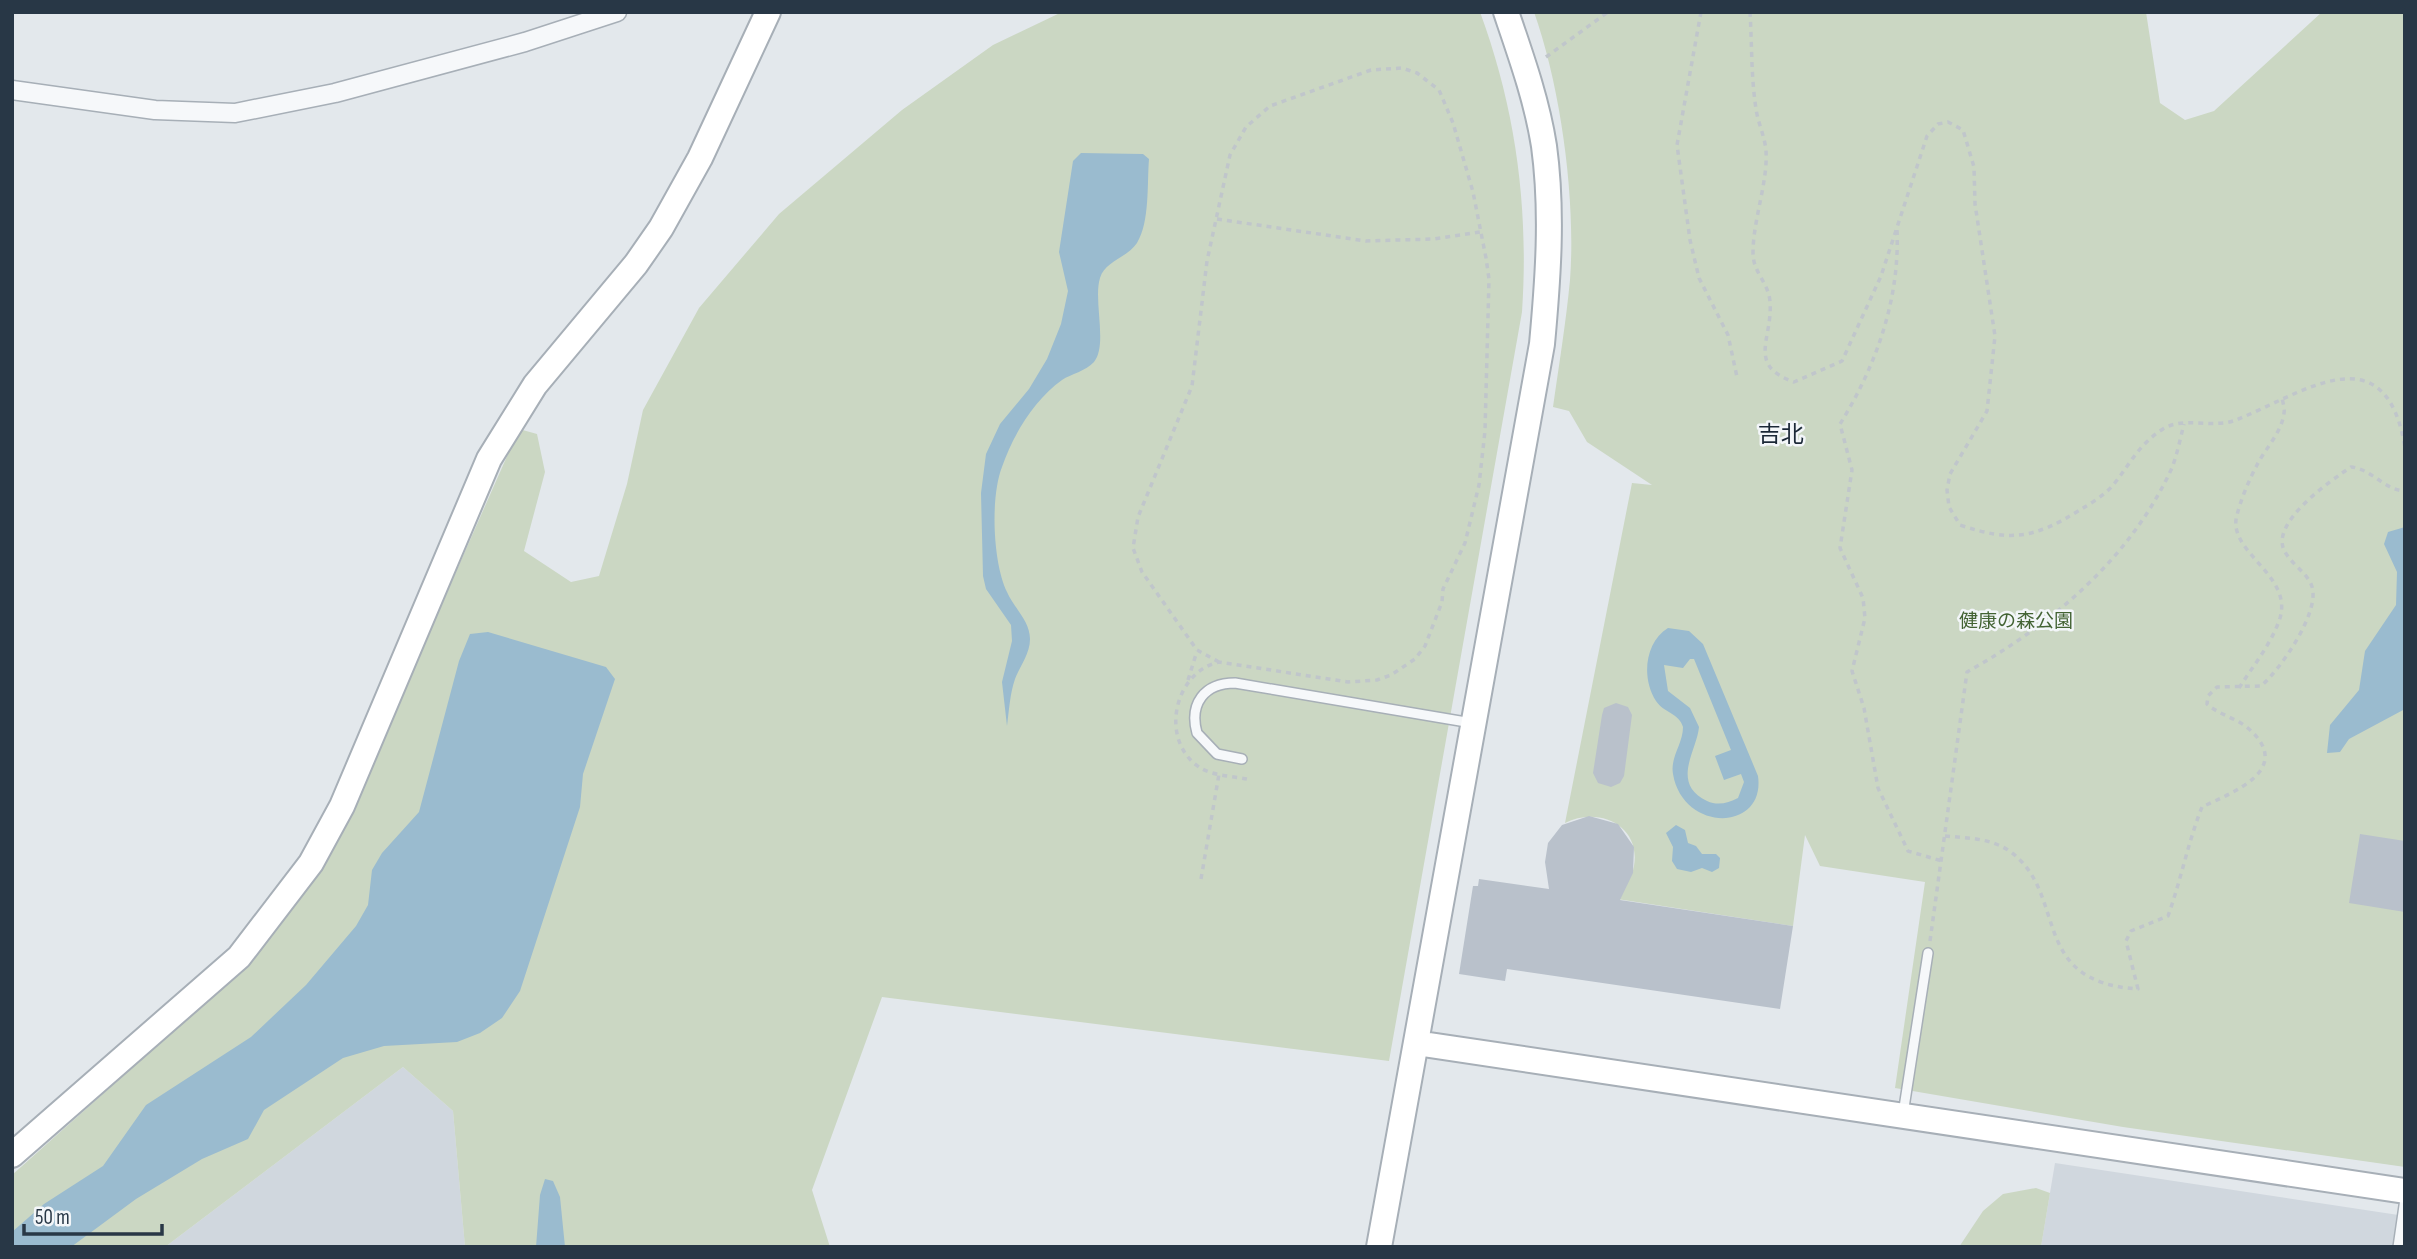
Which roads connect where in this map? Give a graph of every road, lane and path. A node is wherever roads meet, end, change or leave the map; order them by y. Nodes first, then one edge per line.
1 (617, 12) edge
2 (768, 12) edge
3 (1506, 12) edge
4 (1608, 12) edge
5 (1701, 12) edge
6 (1750, 12) edge
7 (1546, 57) dead end
8 (12, 90) edge
9 (1217, 219) junction
10 (1896, 225) junction
11 (1480, 232) junction
12 (1737, 377) dead end
13 (2282, 398) junction
14 (2184, 424) junction
15 (2405, 447) edge
16 (2405, 491) edge
17 (1197, 650) junction
18 (1219, 662) junction
19 (1187, 682) junction
20 (2239, 688) junction
21 (1473, 724) junction
22 (1242, 759) dead end
23 (1219, 774) junction
24 (1247, 779) dead end
25 (1945, 836) junction
26 (1942, 861) junction
27 (1201, 879) dead end
28 (1928, 953) joint
29 (1416, 1043) junction
30 (1902, 1116) junction
31 (12, 1155) edge
32 (2405, 1191) edge
33 (2405, 1199) edge
34 (1378, 1247) edge
35 (2398, 1247) edge

1 - 8 street
2 - 31 street
3 - 21 street
4 - 7 path
5 - 12 path
6 - 10 path
9 - 11 path
9 - 11 path
9 - 17 path
10 - 14 path
10 - 26 path
11 - 18 path
13 - 14 path
13 - 15 path
13 - 20 path
14 - 25 path
16 - 20 path
17 - 18 path
17 - 19 path
18 - 19 path
19 - 23 path
20 - 25 path
21 - 22 lane
21 - 29 street
23 - 24 path
23 - 27 path
25 - 26 path
26 - 28 path
28 - 30 lane
29 - 30 street
29 - 34 street
30 - 32 street
33 - 35 lane

